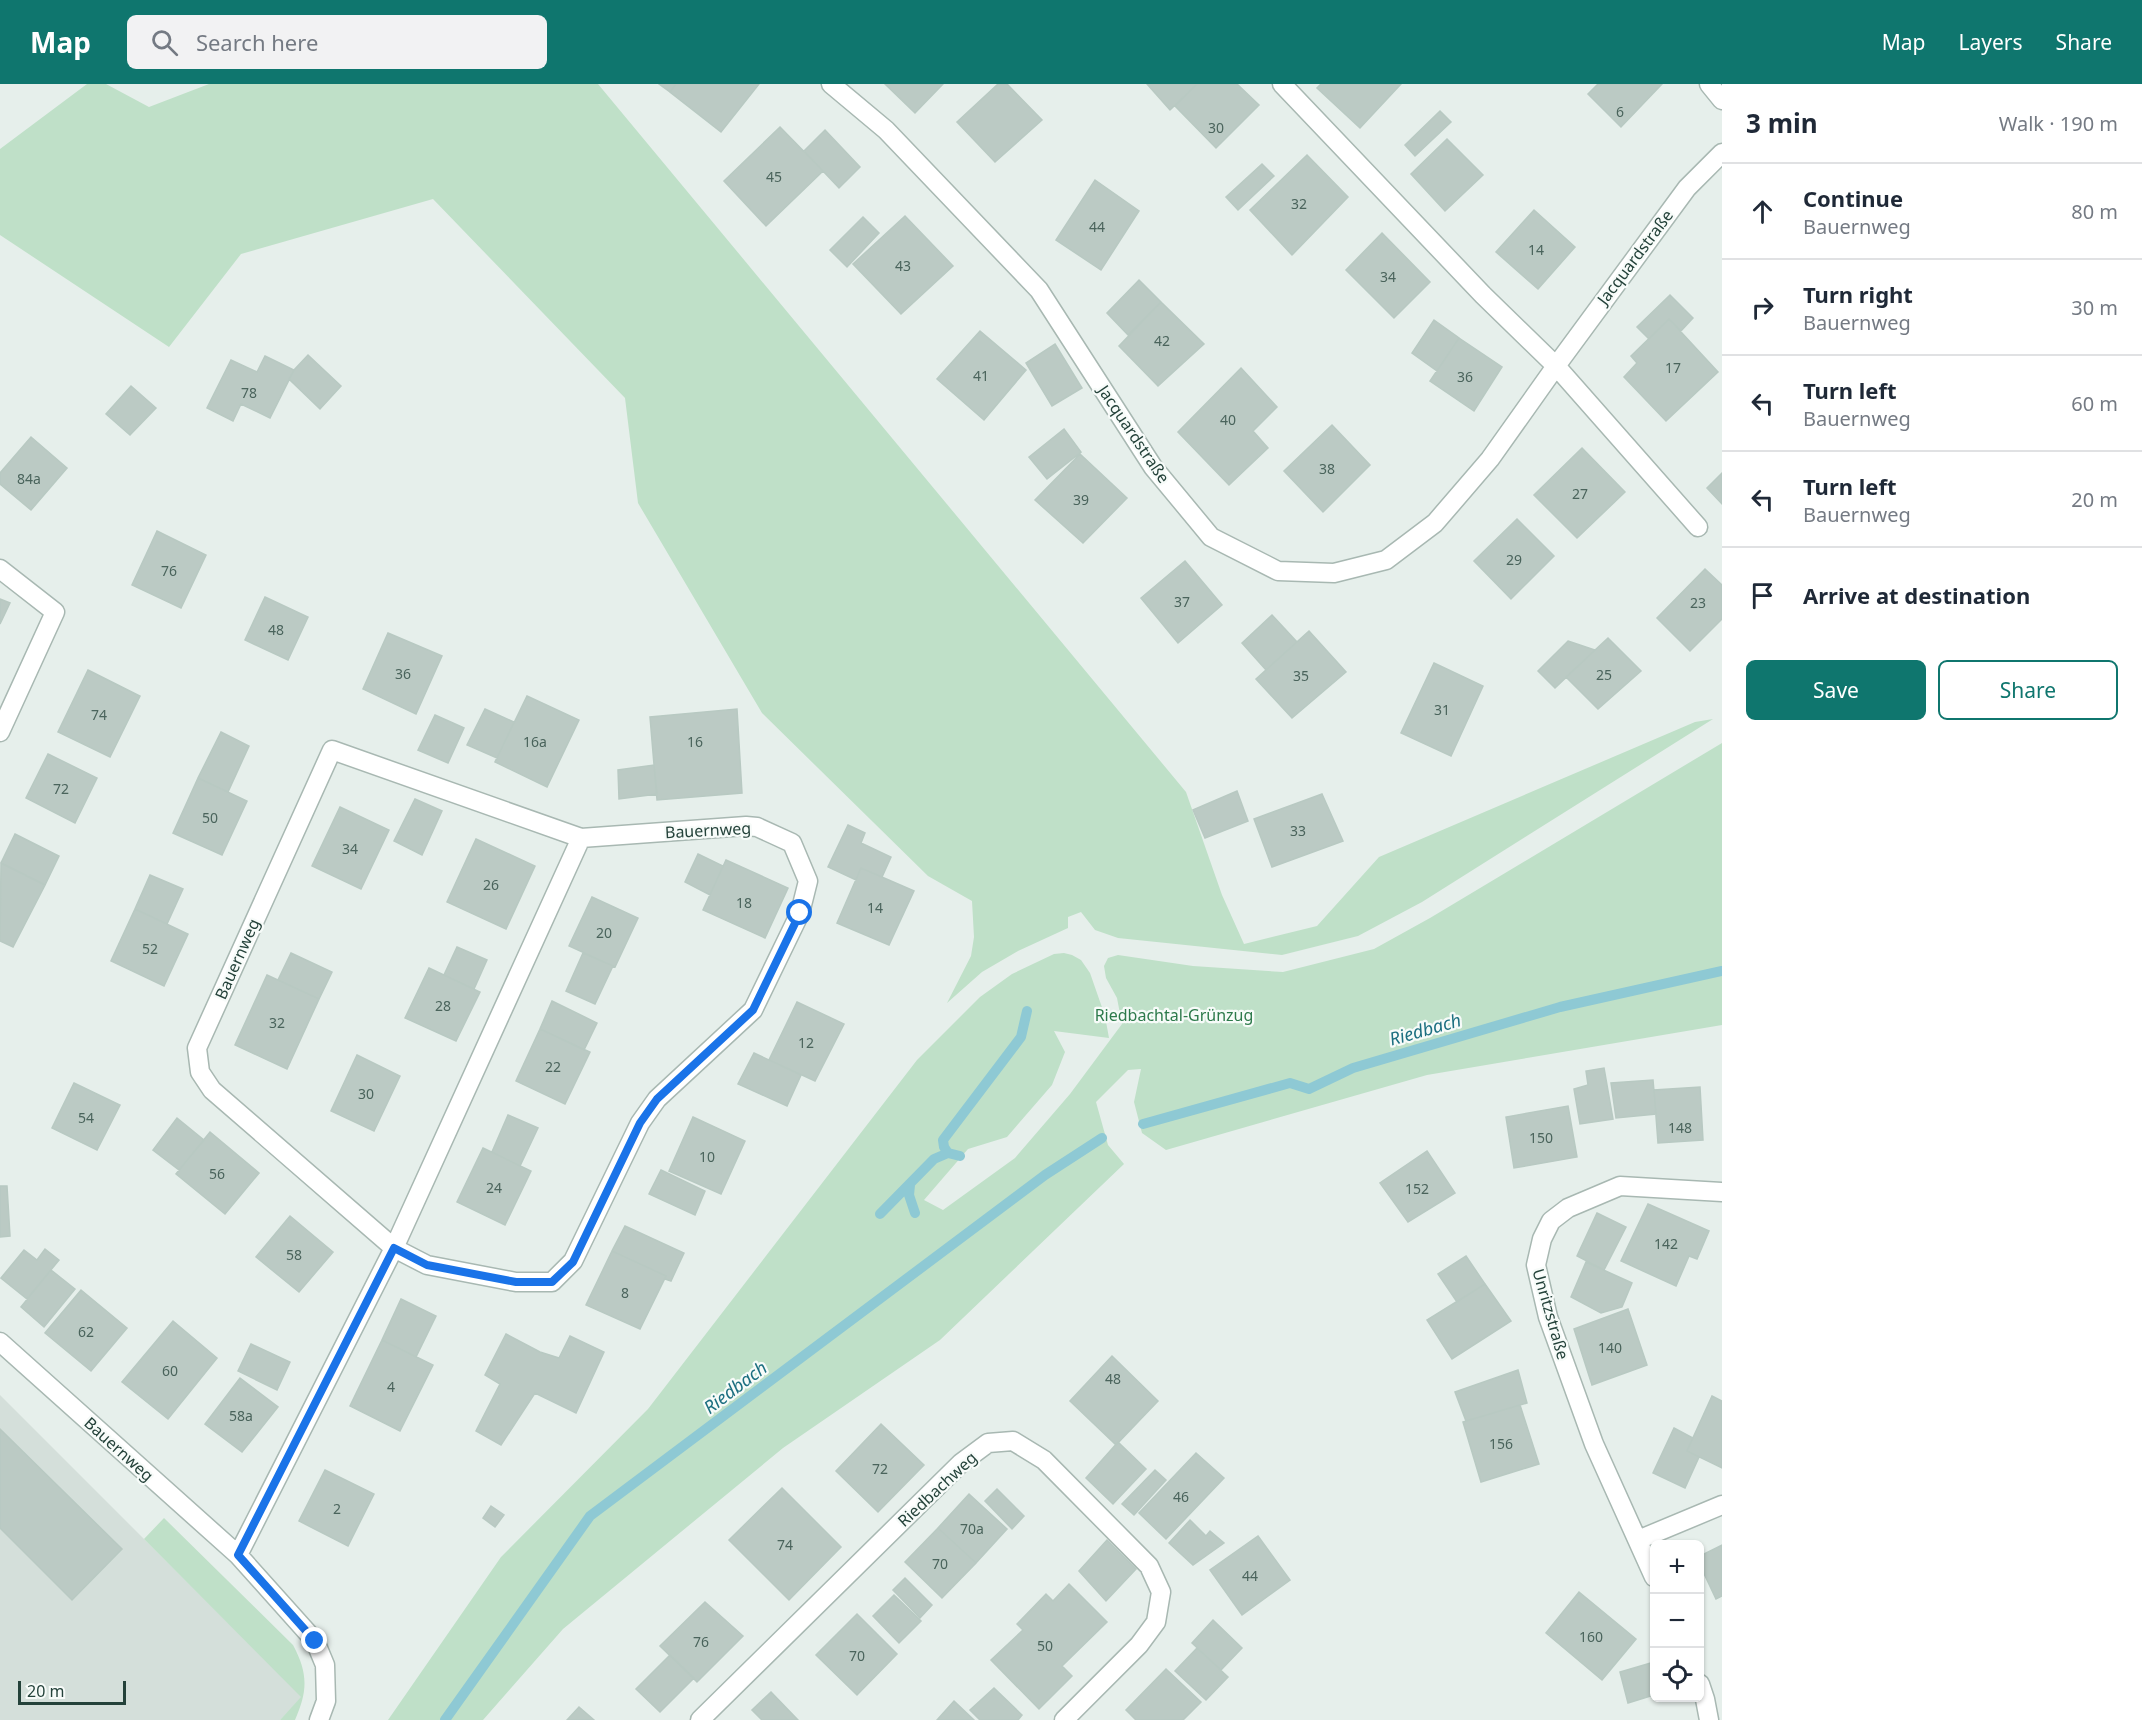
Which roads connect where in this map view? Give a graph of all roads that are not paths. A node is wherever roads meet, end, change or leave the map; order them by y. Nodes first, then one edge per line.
1 (831, 84) edge
2 (1282, 84) edge
3 (1708, 84) edge
4 (1722, 100) edge
5 (1722, 153) edge
6 (1556, 366) junction
7 (1698, 527) dead end
8 (0, 570) edge
9 (0, 732) edge
10 (581, 838) junction
11 (1722, 1192) edge
12 (394, 1248) junction
13 (0, 1342) edge
14 (1722, 1505) edge
15 (1638, 1540) junction
16 (238, 1555) junction
17 (1650, 1568) edge
18 (1704, 1696) edge
19 (319, 1720) edge
20 (700, 1720) edge
21 (1064, 1720) edge
22 (1709, 1720) edge

1 - 6 street, Jacquardstraße
2 - 6 street
3 - 4 street
5 - 6 street, Jacquardstraße
6 - 7 street
8 - 9 street
10 - 12 street
10 - 12 street, Bauernweg
10 - 12 street, Bauernweg
11 - 15 street, Unritzstraße
12 - 16 street
13 - 16 street, Bauernweg
14 - 15 street
15 - 17 street, Unritzstraße
16 - 19 street, Bauernweg
18 - 22 street
20 - 21 street, Riedbachweg

